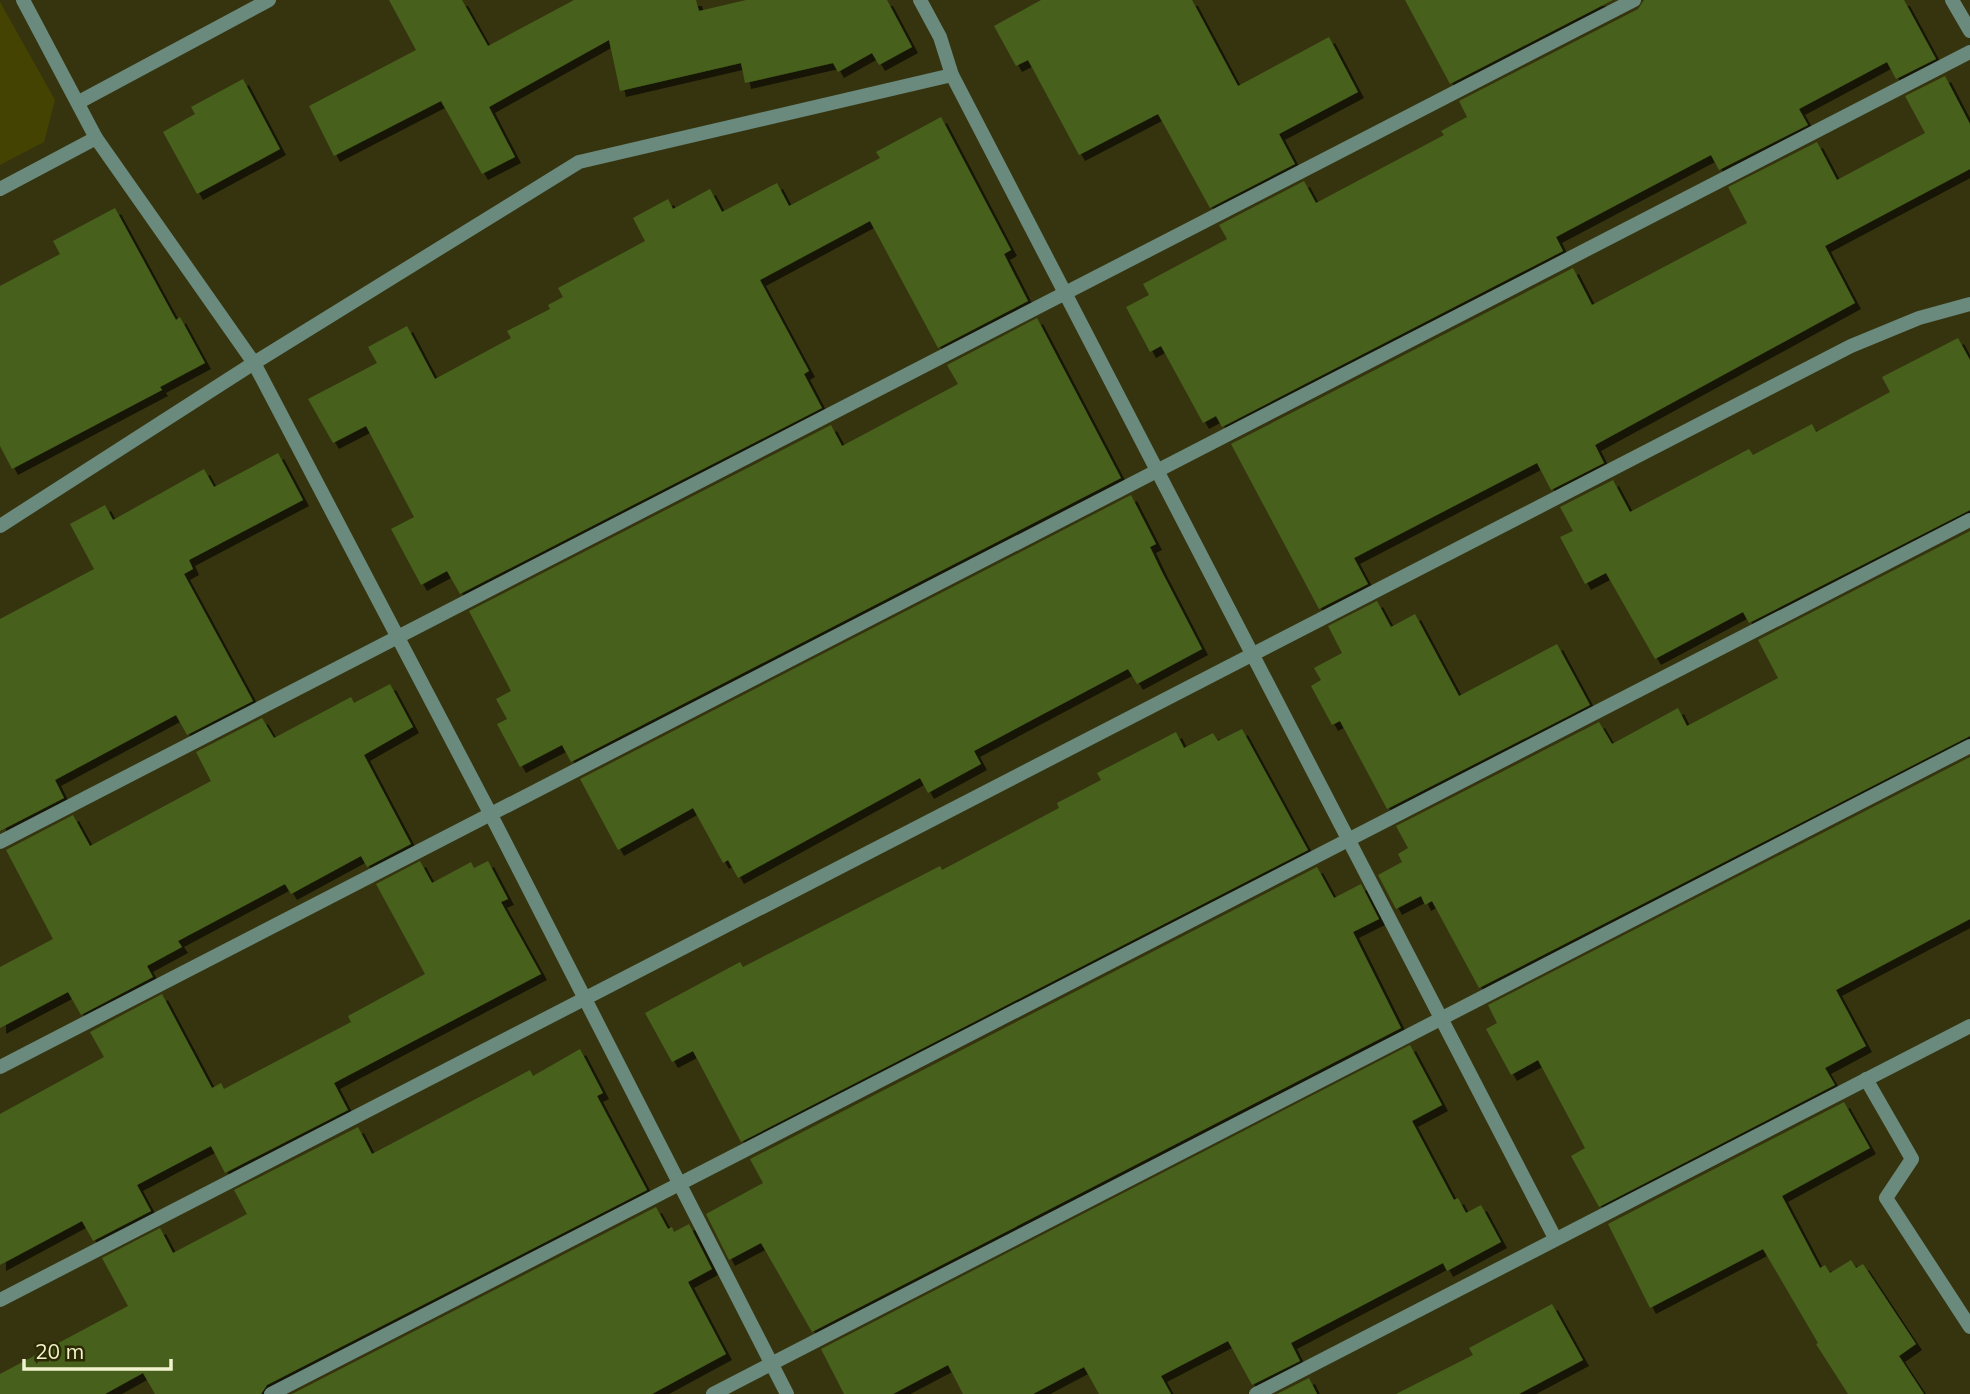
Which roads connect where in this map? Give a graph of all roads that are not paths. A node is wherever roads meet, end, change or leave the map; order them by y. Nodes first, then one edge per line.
1 (23, 0) edge
2 (269, 0) edge
3 (920, 0) edge
4 (1634, 0) edge
5 (1952, 0) edge
6 (1970, 31) edge
7 (1970, 52) edge
8 (952, 75) junction
9 (79, 102) junction
10 (96, 138) junction
11 (0, 189) edge
12 (1067, 293) junction
13 (1970, 304) edge
14 (254, 363) junction
15 (1156, 470) junction
16 (1970, 520) edge
17 (0, 526) edge
18 (398, 637) junction
19 (1254, 656) junction
20 (1970, 746) edge
21 (490, 813) junction
22 (1348, 840) junction
23 (0, 842) edge
24 (585, 999) junction
25 (1440, 1018) junction
26 (1970, 1026) edge
27 (0, 1067) edge
28 (1866, 1079) junction
29 (677, 1183) junction
30 (1555, 1238) junction
31 (0, 1300) edge
32 (1970, 1327) edge
33 (772, 1364) junction
34 (271, 1394) edge
35 (713, 1394) edge
36 (787, 1394) edge
37 (1256, 1394) edge

1 - 9 street
2 - 9 street
3 - 8 street
4 - 12 street
5 - 6 street
7 - 15 street
8 - 12 street
8 - 14 street
9 - 10 street
10 - 11 street
10 - 14 street
12 - 15 street
12 - 18 street
13 - 19 street
14 - 17 street
14 - 18 street
15 - 19 street
15 - 21 street
16 - 22 street
18 - 21 street
18 - 23 street
19 - 22 street
19 - 24 street
20 - 25 street
21 - 24 street
21 - 27 street
22 - 25 street
22 - 29 street
24 - 29 street
24 - 31 street
25 - 30 street
25 - 33 street
26 - 28 street
28 - 30 street
28 - 32 street
29 - 33 street
29 - 34 street
30 - 37 street
33 - 35 street
33 - 36 street

